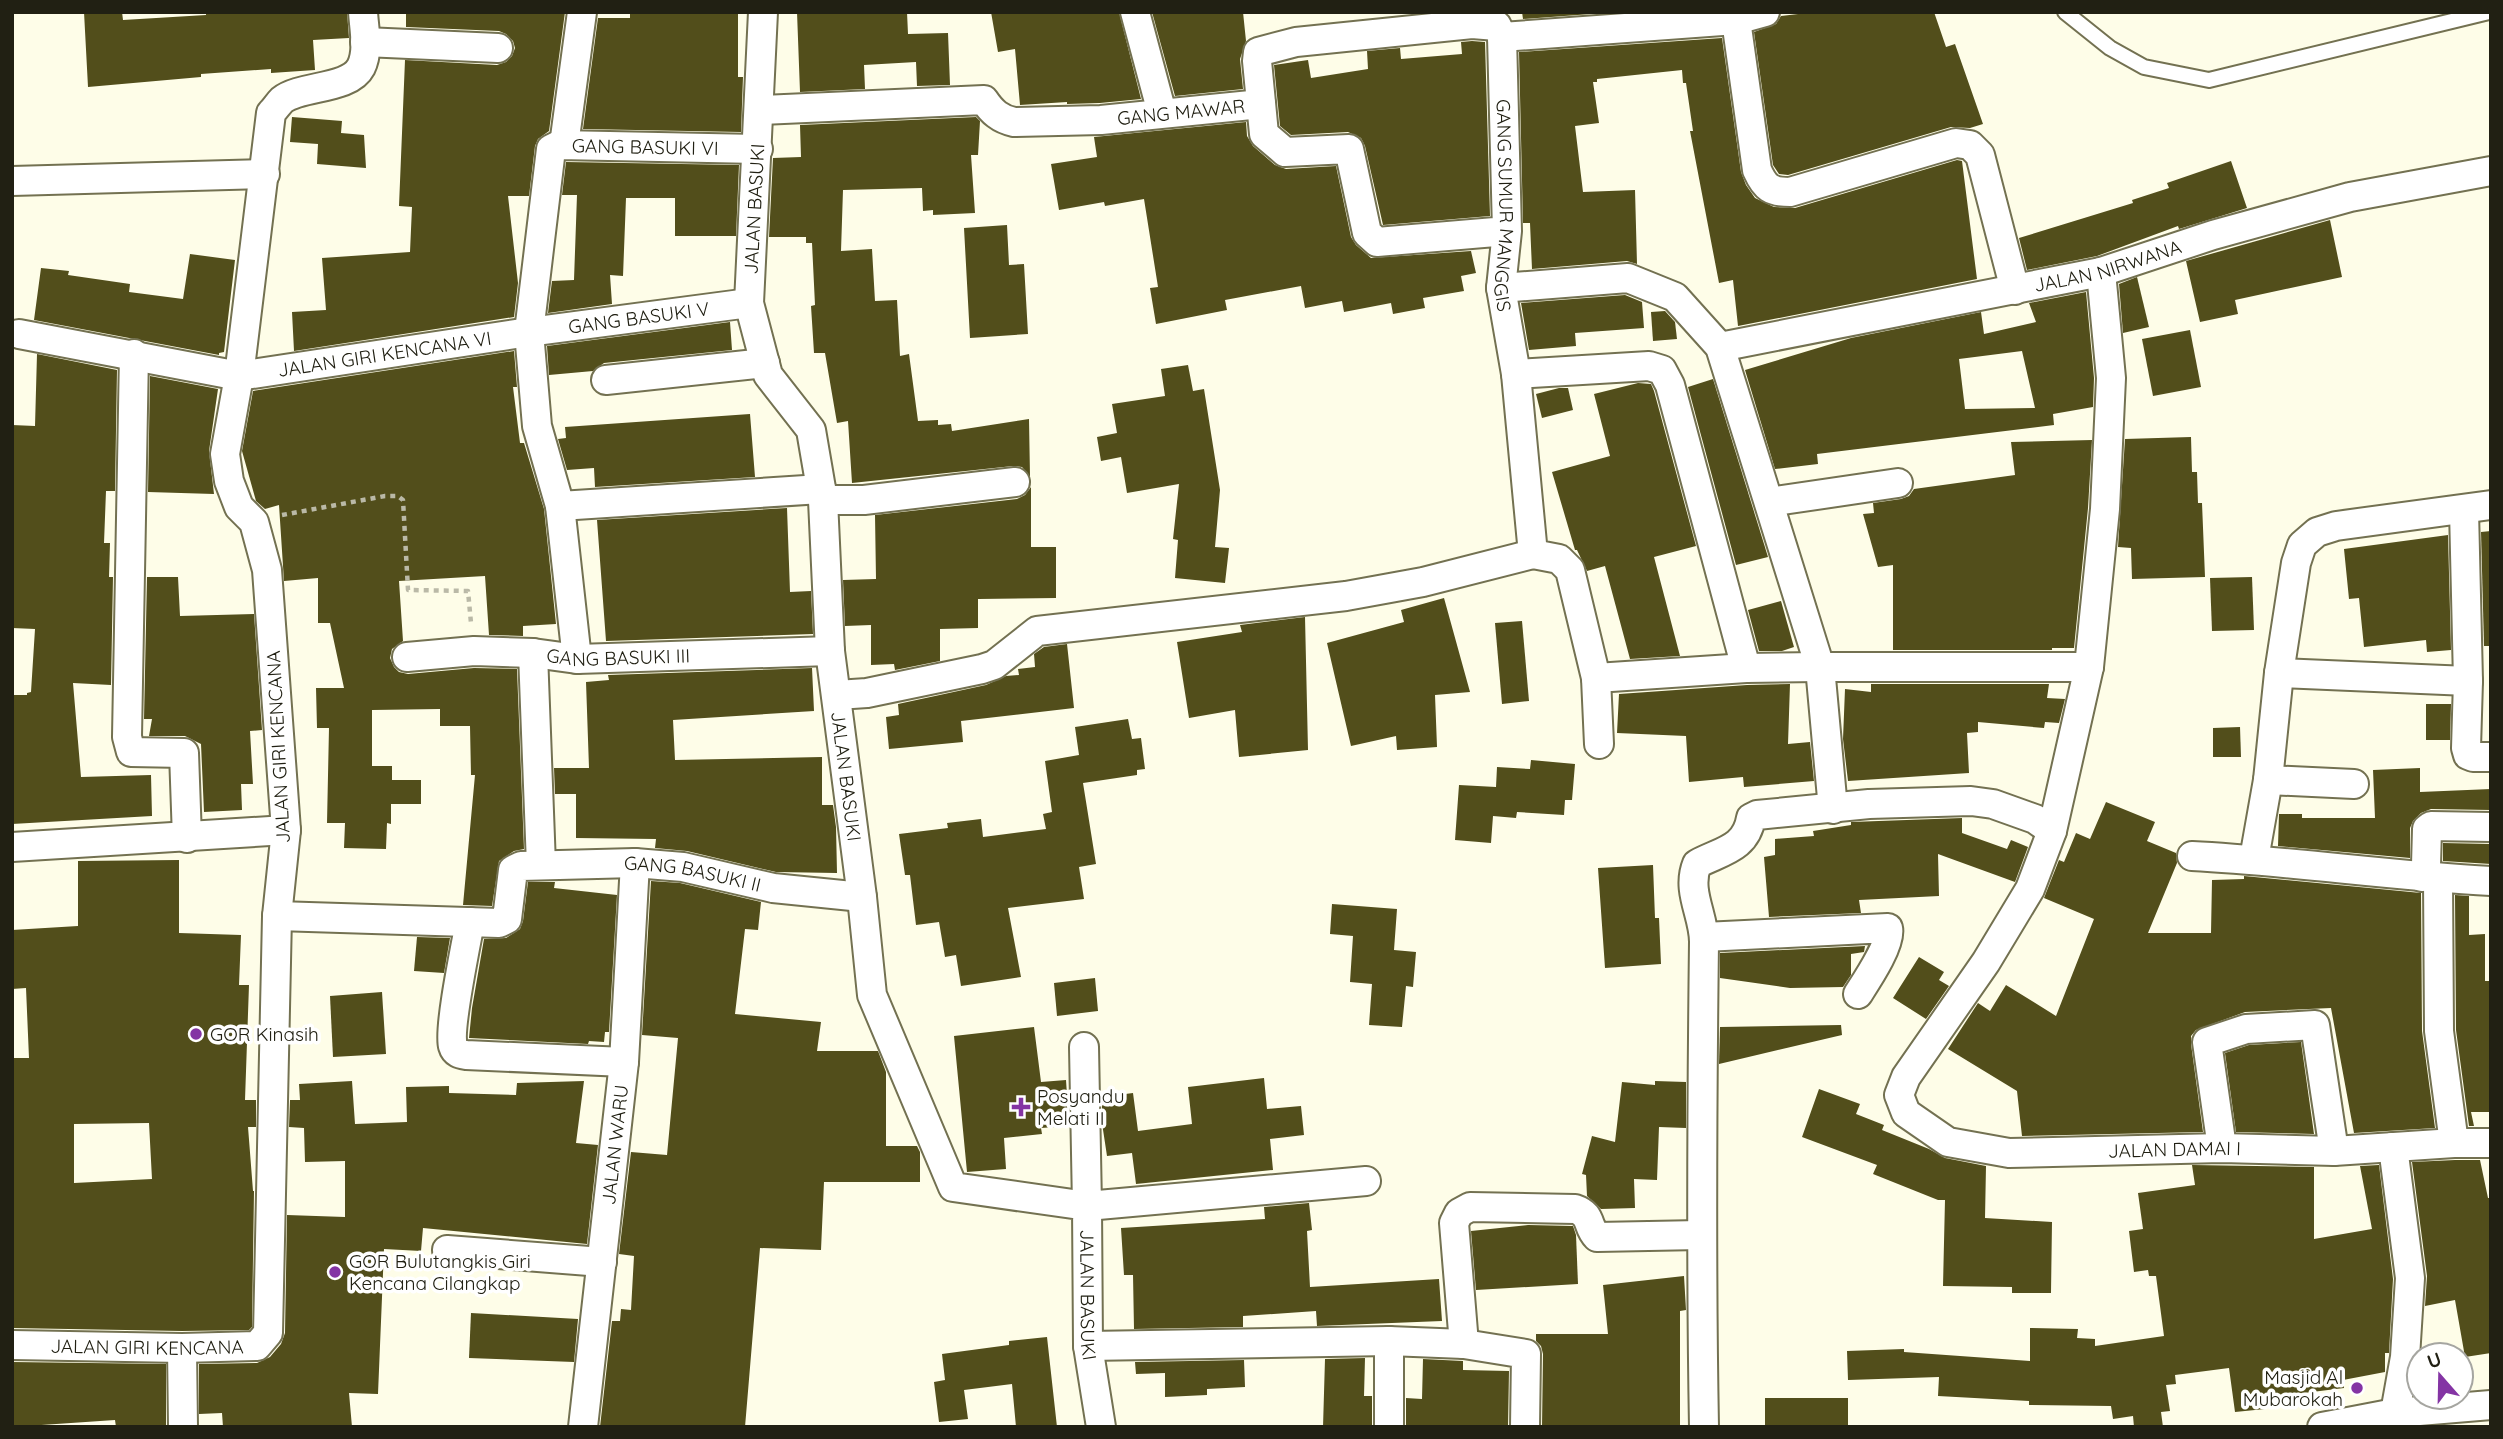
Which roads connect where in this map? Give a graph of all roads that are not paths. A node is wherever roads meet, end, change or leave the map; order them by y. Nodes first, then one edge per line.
1 (363, 12) edge
2 (582, 12) edge
3 (763, 12) edge
4 (1135, 12) edge
5 (1765, 12) edge
6 (2065, 12) edge
7 (2489, 12) edge
8 (1736, 20) junction
9 (1598, 21) edge
10 (1502, 37) junction
11 (365, 42) junction
12 (498, 48) dead end
13 (1261, 104) junction
14 (760, 110) junction
15 (1161, 114) junction
16 (564, 145) junction
17 (758, 149) junction
18 (2491, 171) edge
19 (265, 174) junction
20 (12, 181) edge
21 (1507, 231) junction
22 (2101, 272) junction
23 (1501, 288) junction
24 (2015, 290) junction
25 (749, 303) junction
26 (528, 332) junction
27 (19, 334) dead end
28 (1720, 347) junction
29 (134, 355) junction
30 (765, 363) junction
31 (1516, 374) junction
32 (239, 376) junction
33 (607, 380) dead end
34 (1015, 482) dead end
35 (1898, 483) dead end
36 (822, 495) junction
37 (1769, 502) junction
38 (560, 506) junction
39 (2477, 507) edge
40 (1533, 554) junction
41 (830, 650) junction
42 (533, 653) junction
43 (407, 657) dead end
44 (577, 659) junction
45 (1820, 667) junction
46 (2089, 667) junction
47 (1746, 668) junction
48 (2279, 673) junction
49 (1596, 678) junction
50 (2469, 681) junction
51 (837, 695) junction
52 (1599, 744) dead end
53 (2491, 757) edge
54 (2268, 780) junction
55 (2354, 784) dead end
56 (1833, 809) junction
57 (2491, 827) edge
58 (286, 830) junction
59 (2052, 831) junction
60 (187, 838) junction
61 (12, 847) edge
62 (2192, 856) dead end
63 (2255, 859) junction
64 (635, 863) junction
65 (531, 866) junction
66 (2430, 878) junction
67 (2491, 881) edge
68 (862, 897) junction
69 (277, 916) junction
70 (470, 922) junction
71 (1704, 937) junction
72 (1858, 994) dead end
73 (1084, 1047) dead end
74 (624, 1062) junction
75 (2454, 1143) junction
76 (2491, 1143) edge
77 (2393, 1147) junction
78 (2222, 1148) junction
79 (2334, 1151) junction
80 (1366, 1181) dead end
81 (1087, 1206) junction
82 (1700, 1235) junction
83 (447, 1250) dead end
84 (601, 1262) junction
85 (1390, 1341) junction
86 (1464, 1344) junction
87 (12, 1345) edge
88 (1088, 1346) junction
89 (182, 1348) junction
90 (2491, 1405) edge
91 (2395, 1413) junction
92 (183, 1427) edge
93 (583, 1427) edge
94 (1101, 1427) edge
95 (1389, 1427) edge
96 (1525, 1427) edge
97 (1704, 1427) edge
98 (2322, 1427) edge

1 - 11 street, JALAN GIRI KENCANA
2 - 16 street
3 - 14 street, JALAN BASUKI
4 - 15 street
5 - 8 street
6 - 7 lane
8 - 9 street
8 - 24 street
9 - 10 street
10 - 13 street
10 - 21 street, GANG SUMUR MANGGIS
11 - 12 street
11 - 19 street, JALAN GIRI KENCANA
13 - 15 street, GANG MAWAR
13 - 21 street, GANG MAWAR
14 - 15 street, GANG MAWAR
14 - 17 street, JALAN BASUKI
16 - 17 street, GANG BASUKI VI
16 - 26 street, GANG BASUKI VI
17 - 25 street, JALAN BASUKI
18 - 22 street, JALAN NIRWANA
19 - 20 street
19 - 32 street, JALAN GIRI KENCANA
21 - 23 street, GANG SUMUR MANGGIS
22 - 24 street, JALAN NIRWANA
22 - 46 street
23 - 28 street
23 - 31 street, GANG SUMUR MANGGIS
24 - 28 street, JALAN NIRWANA
25 - 26 street, GANG BASUKI V
25 - 30 street, JALAN BASUKI
26 - 32 street, JALAN GIRI KENCANA VI
26 - 38 street
27 - 29 street, JALAN GIRI KENCANA VI
28 - 37 street
29 - 32 street, JALAN GIRI KENCANA VI
29 - 60 street
30 - 33 street
30 - 36 street, JALAN BASUKI
31 - 40 street, GANG SUMUR MANGGIS
31 - 47 street
32 - 58 street, JALAN GIRI KENCANA
34 - 36 street
35 - 37 street
36 - 38 street
36 - 41 street, JALAN BASUKI
37 - 45 street
38 - 44 street
39 - 48 street
39 - 50 street
40 - 49 street
40 - 51 street
41 - 44 street, GANG BASUKI III
41 - 51 street, JALAN BASUKI
42 - 43 street, GANG BASUKI III
42 - 44 street, GANG BASUKI III
42 - 65 street
45 - 46 street
45 - 47 street
45 - 56 street
46 - 59 street
47 - 49 street
48 - 50 street
48 - 54 street
49 - 52 street
50 - 53 street
51 - 68 street, JALAN BASUKI
54 - 55 street
54 - 63 street
56 - 59 street
56 - 71 street
57 - 66 street
58 - 60 street
58 - 69 street, JALAN GIRI KENCANA
59 - 78 street, JALAN DAMAI I
60 - 61 street
62 - 63 street
63 - 66 street
64 - 65 street, GANG BASUKI II
64 - 68 street, GANG BASUKI II
64 - 74 street, JALAN WARU
65 - 70 street
66 - 67 street
66 - 75 street
68 - 81 street, JALAN BASUKI
69 - 70 street
69 - 89 street, JALAN GIRI KENCANA
70 - 74 street
71 - 72 street
71 - 82 street
73 - 81 street
74 - 84 street, JALAN WARU
75 - 76 street, JALAN DAMAI I
75 - 77 street, JALAN DAMAI I
77 - 79 street, JALAN DAMAI I
77 - 91 street
78 - 79 street, JALAN DAMAI I
78 - 79 street
80 - 81 street
81 - 88 street, JALAN BASUKI
82 - 86 street
82 - 97 street
83 - 84 street
84 - 93 street, JALAN WARU
85 - 86 street
85 - 88 street
85 - 95 street
86 - 96 street
87 - 89 street, JALAN GIRI KENCANA
88 - 94 street, JALAN BASUKI
89 - 92 street
90 - 91 street
91 - 98 street

